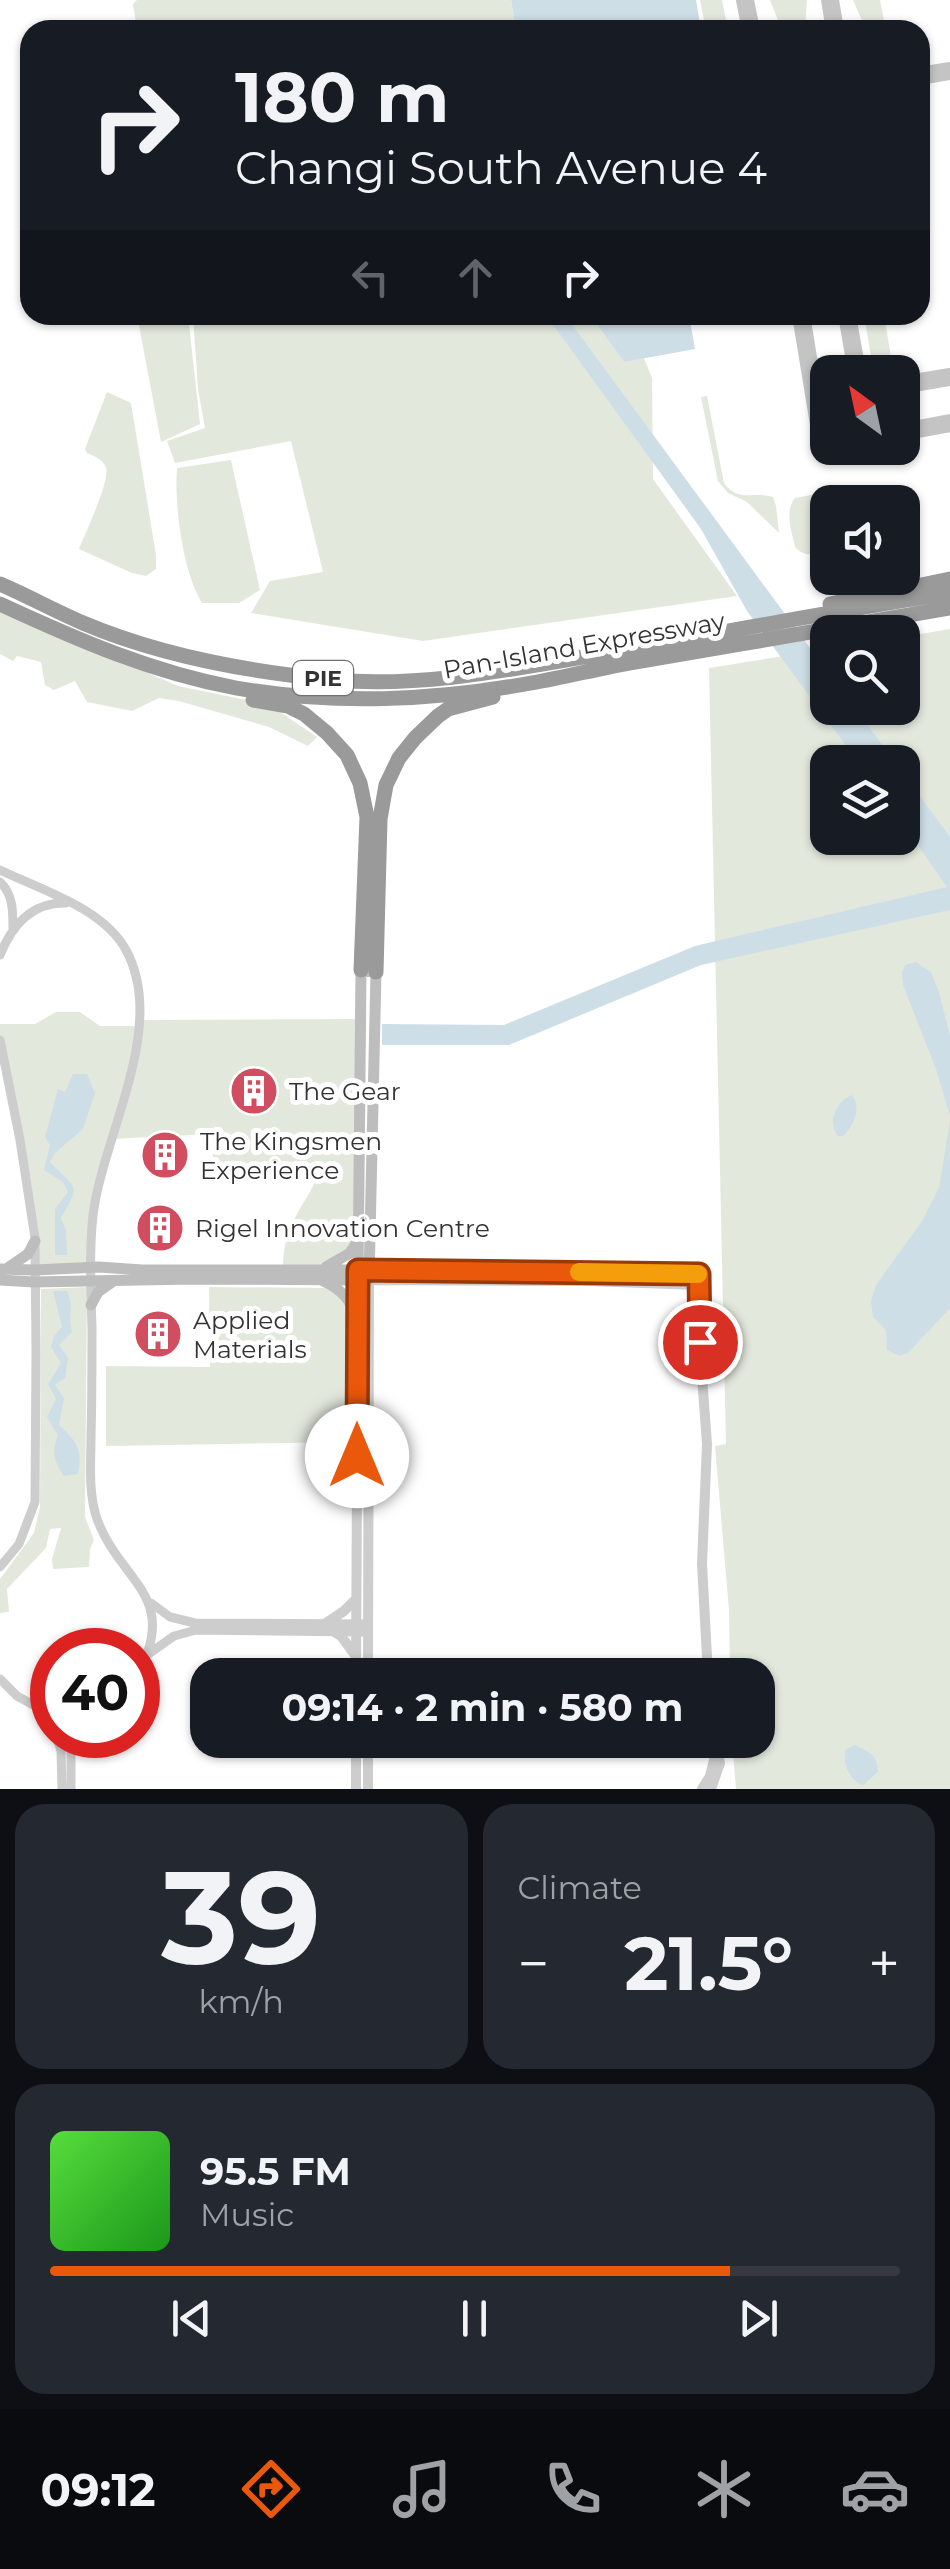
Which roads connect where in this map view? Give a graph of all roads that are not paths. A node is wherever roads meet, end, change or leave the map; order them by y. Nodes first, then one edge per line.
1 (950, 571) edge
2 (950, 579) edge
3 (920, 580) edge
4 (0, 583) edge
5 (920, 585) edge
6 (950, 592) edge
7 (868, 595) edge
8 (0, 604) edge
9 (950, 608) edge
10 (798, 621) junction
11 (746, 631) junction
12 (155, 669) junction
13 (529, 684) junction
14 (0, 870) edge
15 (0, 882) edge
16 (69, 903) junction
17 (14, 929) junction
18 (0, 955) edge
19 (368, 971) junction
20 (0, 1040) edge
21 (359, 1234) junction
22 (35, 1241) junction
23 (2, 1273) edge
24 (91, 1274) junction
25 (321, 1274) junction
26 (364, 1275) junction
27 (34, 1276) junction
28 (116, 1280) junction
29 (91, 1304) junction
30 (358, 1320) junction
31 (0, 1567) edge
32 (356, 1599) junction
33 (149, 1601) junction
34 (328, 1626) junction
35 (152, 1628) edge
36 (362, 1628) junction
37 (160, 1646) edge
38 (356, 1655) joint
39 (366, 1658) edge
40 (707, 1658) edge
41 (0, 1679) edge
42 (30, 1704) edge
43 (61, 1758) edge
44 (70, 1758) edge
45 (356, 1758) edge
46 (368, 1758) edge
47 (714, 1758) edge
48 (719, 1758) edge
49 (62, 1789) edge
50 (71, 1789) edge
51 (356, 1789) edge
52 (368, 1789) edge
53 (702, 1789) edge
54 (712, 1789) edge

1 - 3 highway
2 - 5 highway
4 - 11 highway, Pan-Island Expressway / PIE
6 - 10 highway, PIE
7 - 10 highway
8 - 12 highway, Pan-Island Expressway / PIE
9 - 10 highway, Pan-Island Expressway / PIE
10 - 11 highway, Pan-Island Expressway / PIE
10 - 11 highway
11 - 13 highway, Pan-Island Expressway / PIE
12 - 13 highway, Pan-Island Expressway / PIE
12 - 19 highway
13 - 19 highway
14 - 16 street
15 - 17 street
16 - 17 street
16 - 24 street
17 - 18 street
19 - 21 main road
19 - 26 main road
20 - 22 street
21 - 25 main road
21 - 26 main road
22 - 23 main road
22 - 27 street
23 - 27 main road
24 - 25 main road
24 - 27 main road
24 - 28 main road
24 - 29 street
25 - 26 main road
25 - 28 main road
25 - 30 main road
26 - 30 street
26 - 36 street
26 - 40 street
27 - 31 street
28 - 29 main road
29 - 33 street
30 - 32 street
32 - 34 street
32 - 36 street
33 - 34 street
33 - 35 street
34 - 36 street
34 - 37 street
34 - 38 street
36 - 38 street
36 - 39 street
41 - 42 street
43 - 49 street
44 - 50 street
45 - 51 street
46 - 52 street
47 - 53 street
48 - 54 street

